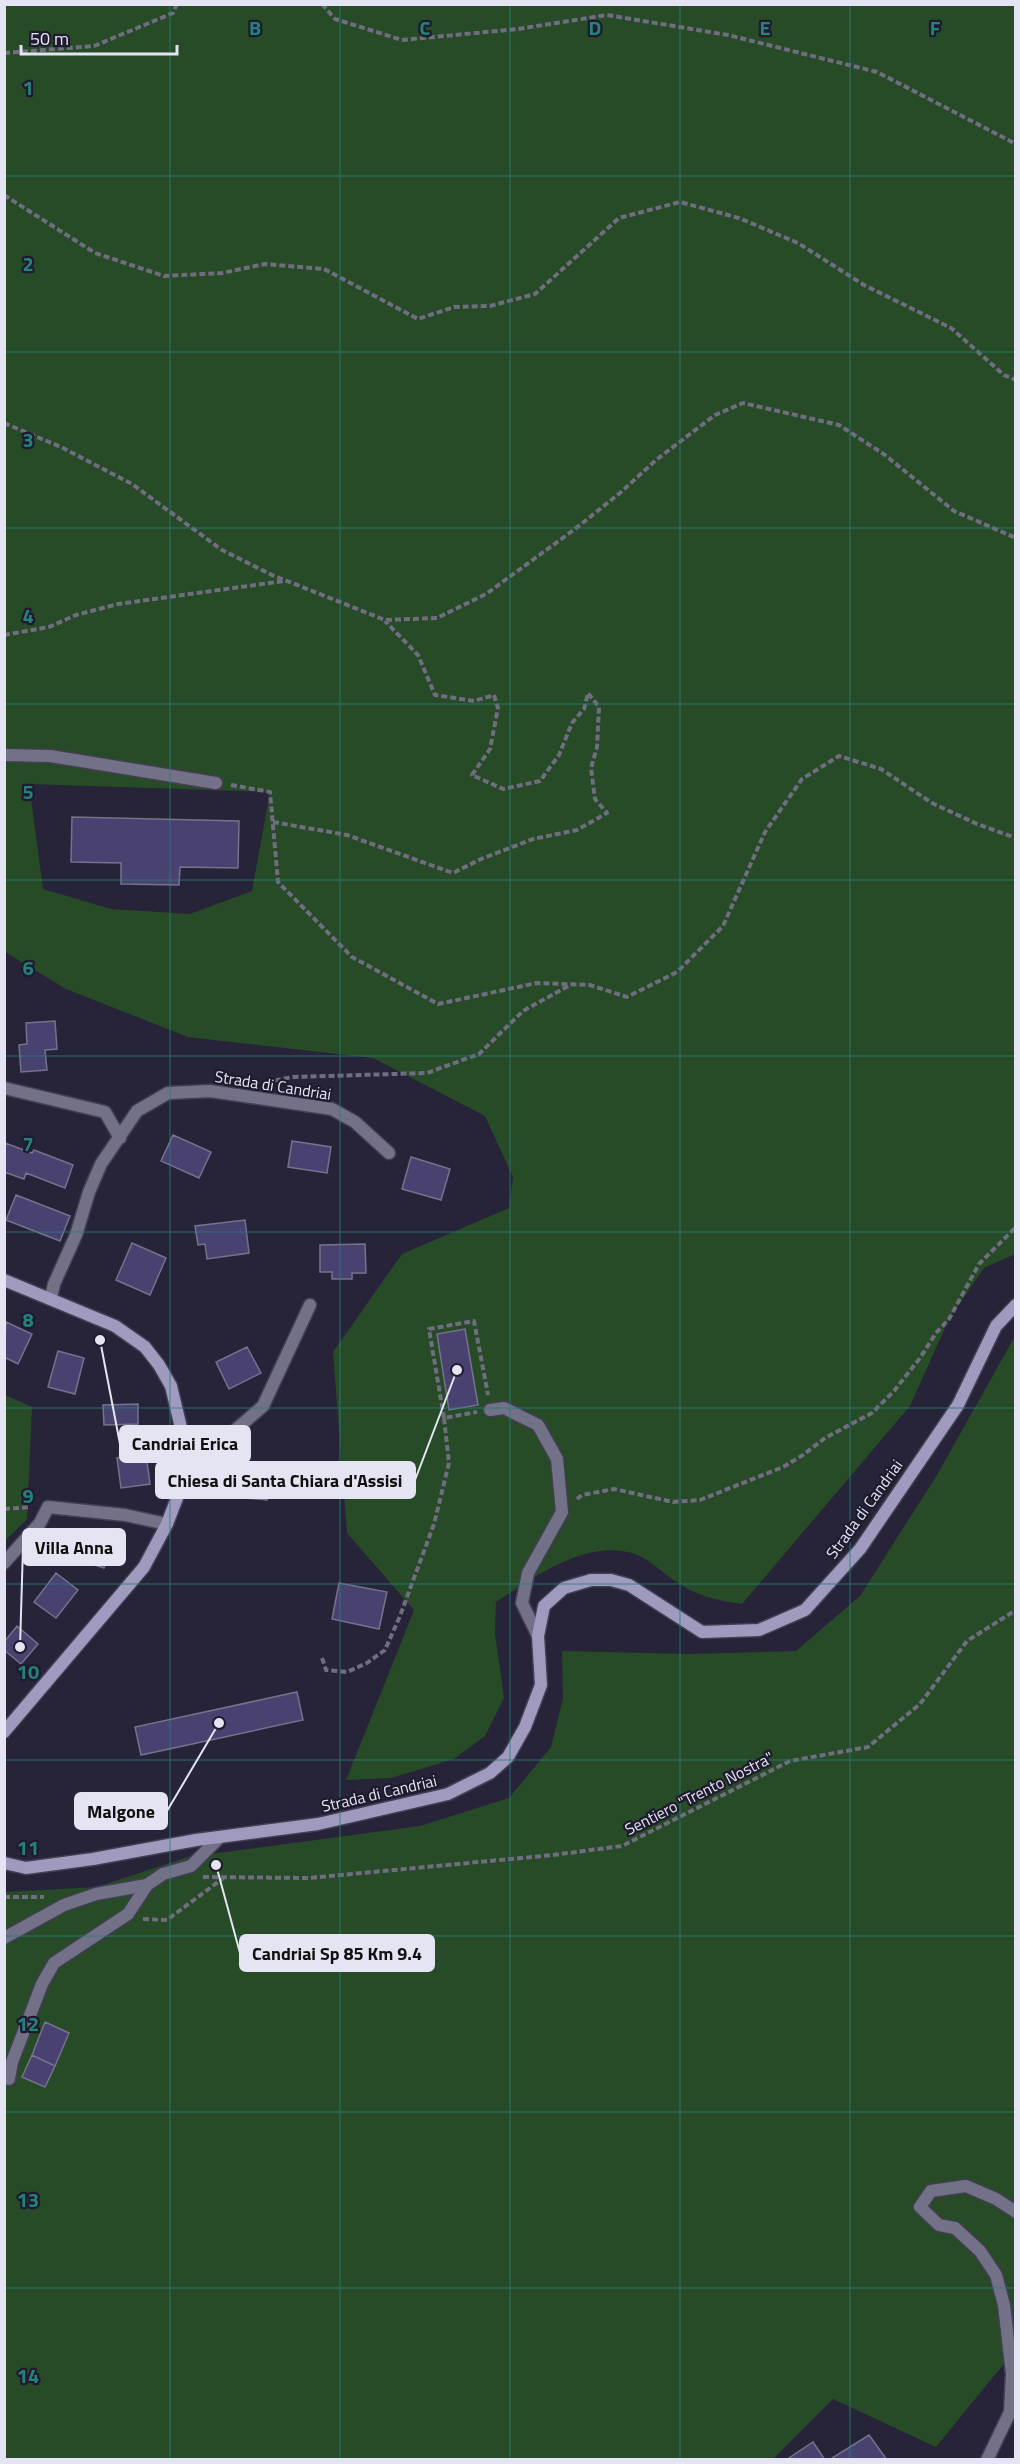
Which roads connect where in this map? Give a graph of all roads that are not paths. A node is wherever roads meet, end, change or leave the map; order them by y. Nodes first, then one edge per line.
1 (4, 755) edge
2 (216, 783) road end
3 (4, 1088) edge
4 (120, 1138) junction
5 (389, 1153) dead end
6 (4, 1280) edge
7 (51, 1298) junction
8 (310, 1305) dead end
9 (1016, 1305) edge
10 (490, 1410) road end
11 (183, 1436) junction
12 (167, 1524) junction
13 (4, 1563) edge
14 (538, 1636) junction
15 (4, 1732) edge
16 (220, 1837) junction
17 (4, 1863) edge
18 (147, 1885) junction
19 (4, 1938) edge
20 (9, 2079) dead end
21 (1016, 2212) edge
22 (987, 2460) edge

1 - 2 street
3 - 4 street
4 - 5 street, Strada di Candriai
4 - 7 street, Strada di Candriai
6 - 7 main road
7 - 11 main road
8 - 11 street
9 - 14 main road, Strada di Candriai
10 - 14 street
11 - 12 main road
12 - 13 street
12 - 15 main road
14 - 16 main road, Strada di Candriai
16 - 17 main road, Strada di Candriai
16 - 18 street
18 - 19 street
18 - 20 street
21 - 22 street

